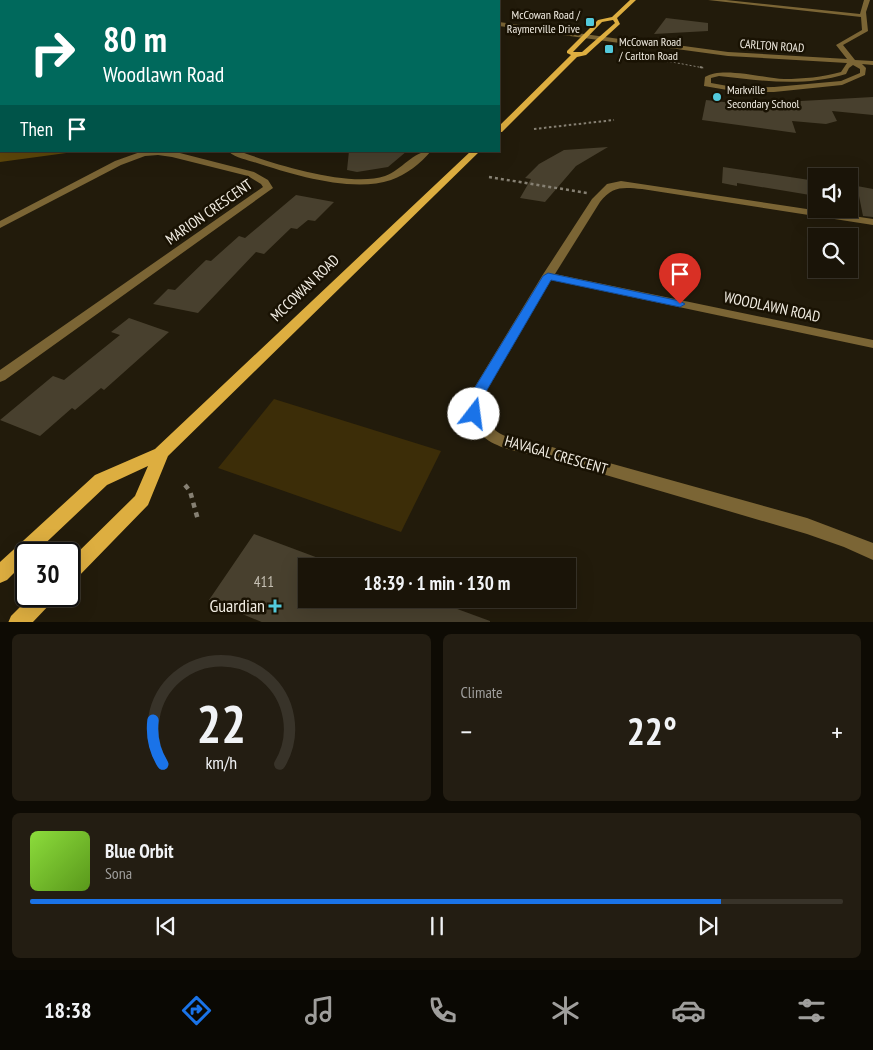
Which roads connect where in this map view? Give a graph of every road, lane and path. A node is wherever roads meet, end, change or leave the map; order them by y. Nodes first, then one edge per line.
1 (633, 0) edge
2 (711, 0) edge
3 (867, 0) edge
4 (863, 16) junction
5 (614, 18) junction
6 (500, 24) edge
7 (585, 35) junction
8 (603, 38) junction
9 (622, 52) dead end
10 (575, 55) junction
11 (853, 62) junction
12 (873, 63) edge
13 (707, 69) dead end
14 (864, 72) junction
15 (873, 74) edge
16 (614, 120) dead end
17 (500, 128) edge
18 (534, 129) dead end
19 (426, 152) edge
20 (475, 152) edge
21 (229, 154) edge
22 (205, 162) junction
23 (489, 177) dead end
24 (600, 195) junction
25 (873, 222) edge
26 (0, 225) edge
27 (548, 276) junction
28 (873, 344) edge
29 (0, 377) edge
30 (161, 453) junction
31 (186, 484) dead end
32 (198, 520) dead end
33 (873, 552) edge
34 (80, 562) edge
35 (0, 574) edge
36 (34, 607) edge
37 (18, 622) edge

1 - 5 main road
2 - 4 street
3 - 4 street
4 - 11 street
5 - 7 main road
5 - 8 main road
6 - 7 street, CARLTON ROAD
7 - 8 street, CARLTON ROAD
7 - 10 main road
8 - 10 main road
8 - 11 street, CARLTON ROAD
9 - 13 path
10 - 17 main road
11 - 12 street, CARLTON ROAD
11 - 14 street
11 - 14 street
14 - 15 street
16 - 18 path
19 - 21 street
20 - 30 main road, MCCOWAN ROAD
21 - 22 street
22 - 26 street, MARION CRESCENT
22 - 29 street, MARION CRESCENT
23 - 24 path
24 - 25 street
24 - 27 street, HAVAGAL CRESCENT
27 - 28 street, WOODLAWN ROAD
27 - 33 street, HAVAGAL CRESCENT
30 - 34 main road, MCCOWAN ROAD
30 - 35 main road, MCCOWAN ROAD
31 - 32 path
36 - 37 main road

